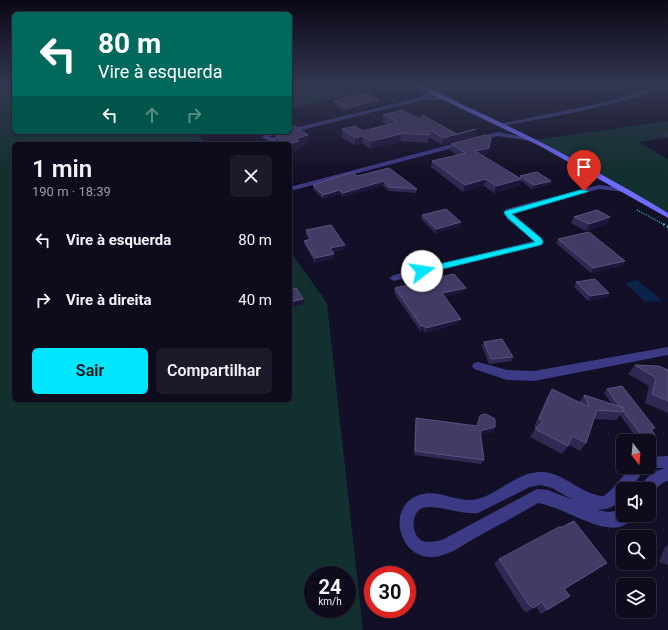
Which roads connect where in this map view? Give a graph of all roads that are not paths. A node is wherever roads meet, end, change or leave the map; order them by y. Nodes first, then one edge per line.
1 (362, 113) edge
2 (477, 113) edge
3 (562, 113) edge
4 (492, 120) junction
5 (502, 124) junction
6 (292, 131) edge
7 (498, 134) junction
8 (532, 139) junction
9 (594, 172) junction
10 (599, 187) junction
11 (292, 188) edge
12 (625, 190) junction
13 (668, 216) edge
14 (394, 278) dead end
15 (668, 351) edge
16 (478, 366) dead end
17 (656, 462) edge
18 (668, 462) edge
19 (634, 474) edge
20 (668, 474) edge
21 (627, 482) edge
22 (652, 482) edge
23 (616, 495) edge
24 (616, 520) edge

1 - 6 street
2 - 4 street
3 - 5 street
4 - 5 street
4 - 7 street
5 - 8 street
7 - 8 street
7 - 11 street
8 - 9 street
9 - 10 street
9 - 12 street
10 - 12 street
10 - 14 street
12 - 13 street
15 - 16 street
17 - 18 street
19 - 21 street
20 - 22 street
23 - 24 street

